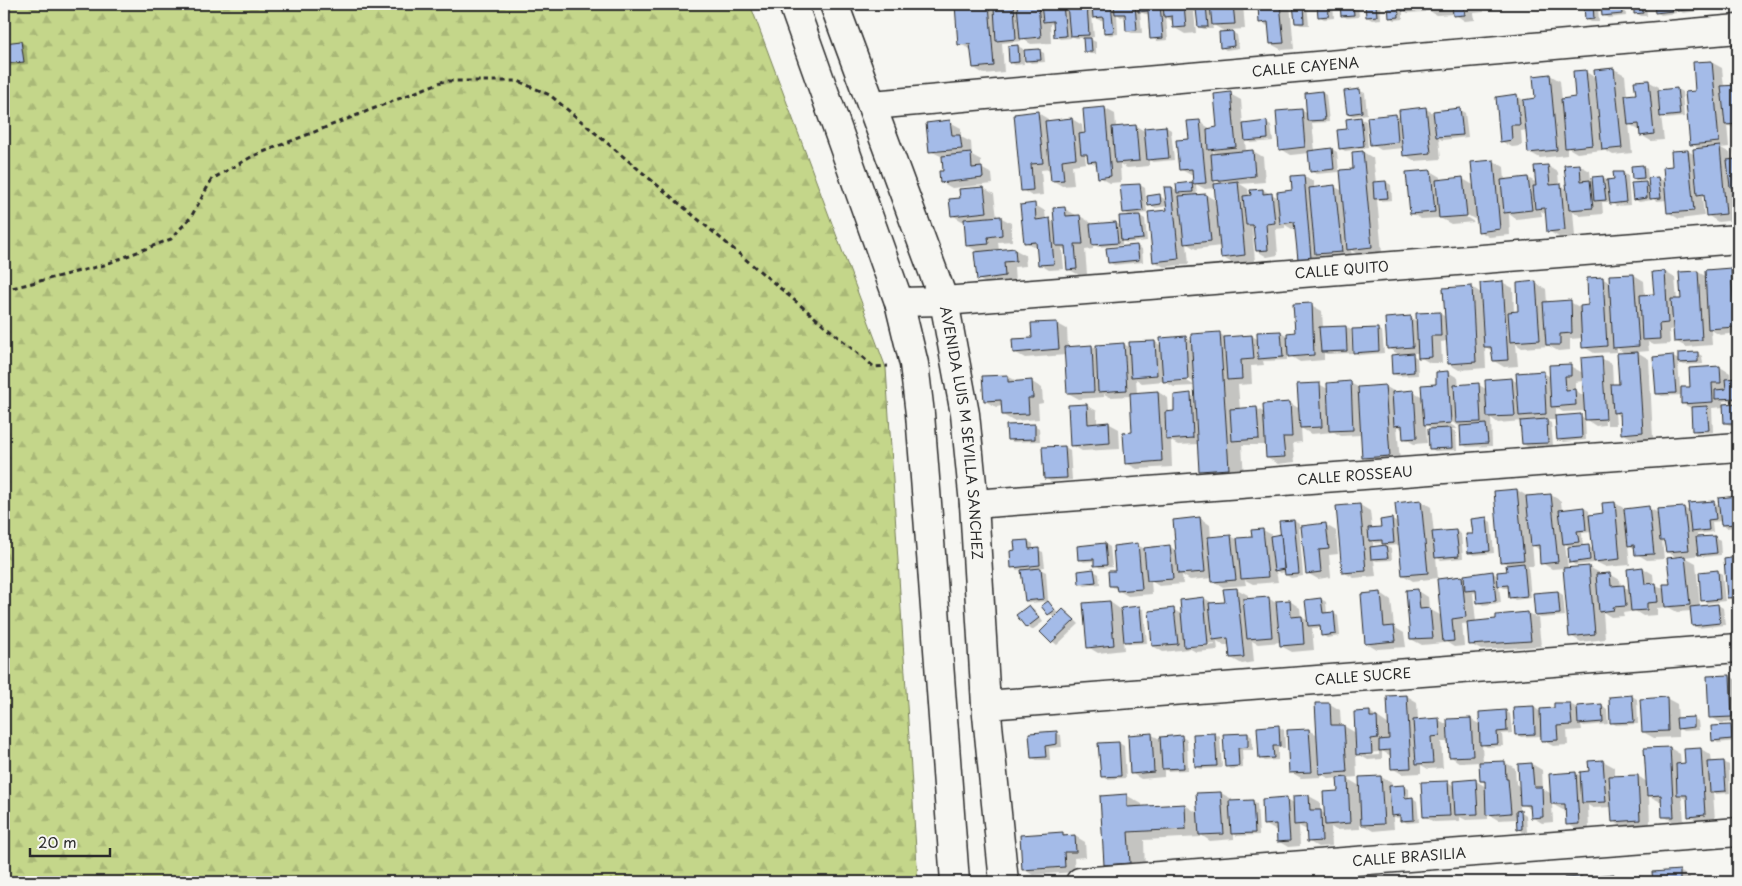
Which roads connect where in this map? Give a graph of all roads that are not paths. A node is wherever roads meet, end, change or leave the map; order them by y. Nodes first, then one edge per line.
1 (792, 4) edge
2 (834, 4) edge
3 (1738, 30) edge
4 (872, 105) junction
5 (1738, 239) edge
6 (944, 301) junction
7 (899, 302) junction
8 (1738, 447) edge
9 (974, 504) junction
10 (1738, 648) edge
11 (986, 705) junction
12 (1738, 832) edge
13 (955, 882) edge
14 (1004, 882) edge
15 (1080, 882) edge

1 - 7 street
2 - 4 street, AVENIDA LUIS M SEVILLA SANCHEZ
3 - 4 street, CALLE CAYENA
4 - 6 street, AVENIDA LUIS M SEVILLA SANCHEZ
5 - 6 street, CALLE QUITO
6 - 7 street, CALLE QUITO
6 - 9 street, AVENIDA LUIS M SEVILLA SANCHEZ
7 - 13 street
8 - 9 street, CALLE ROSSEAU
9 - 11 street, AVENIDA LUIS M SEVILLA SANCHEZ
10 - 11 street, CALLE SUCRE
11 - 14 street, AVENIDA LUIS M SEVILLA SANCHEZ
12 - 15 street, CALLE BRASILIA

